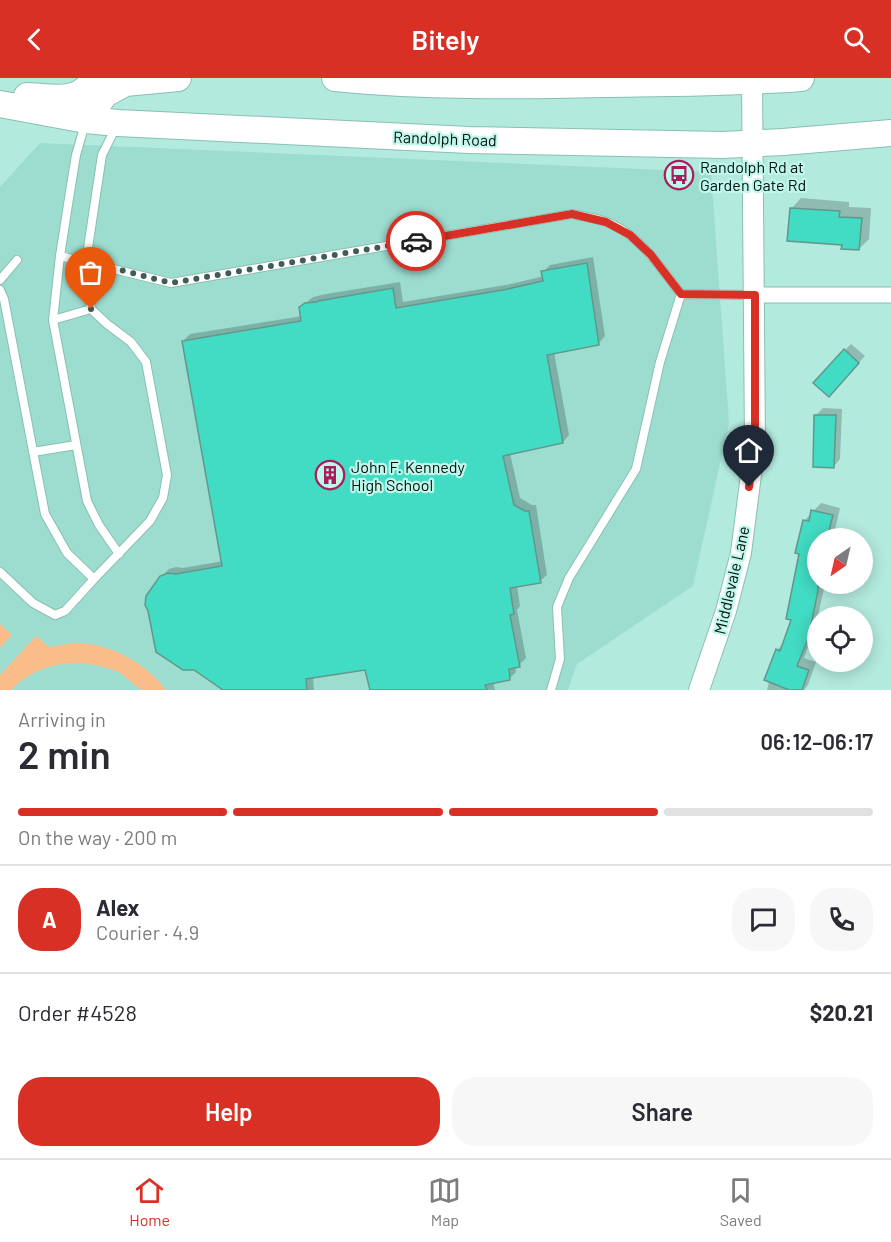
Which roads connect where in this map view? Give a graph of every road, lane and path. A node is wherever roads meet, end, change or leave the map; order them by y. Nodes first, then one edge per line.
1 (95, 78) edge
2 (178, 78) edge
3 (335, 78) edge
4 (801, 78) edge
5 (752, 80) edge
6 (0, 94) edge
7 (0, 104) edge
8 (86, 120) junction
9 (118, 123) junction
10 (891, 134) edge
11 (752, 144) junction
12 (60, 256) junction
13 (17, 260) dead end
14 (86, 261) junction
15 (0, 280) edge
16 (0, 290) edge
17 (681, 294) junction
18 (755, 295) junction
19 (891, 295) edge
20 (91, 309) junction
21 (53, 320) junction
22 (76, 445) junction
23 (33, 452) junction
24 (118, 554) junction
25 (0, 572) edge
26 (94, 579) junction
27 (551, 690) edge
28 (699, 690) edge

1 - 6 main road
2 - 8 main road
3 - 5 main road
4 - 5 main road
5 - 11 street, Middlevale Lane
7 - 8 main road, Randolph Road
8 - 9 main road, Randolph Road
8 - 12 lane
9 - 11 main road, Randolph Road
9 - 14 lane
10 - 11 main road, Randolph Road
11 - 18 street, Middlevale Lane
12 - 14 lane
12 - 21 lane
13 - 15 lane
14 - 17 lane
14 - 20 lane
16 - 23 lane
17 - 18 lane
17 - 27 lane
18 - 19 street
18 - 28 street, Middlevale Lane
20 - 21 lane
20 - 24 lane
21 - 22 lane
22 - 23 lane
22 - 24 lane
23 - 26 lane
24 - 26 lane
25 - 26 lane

